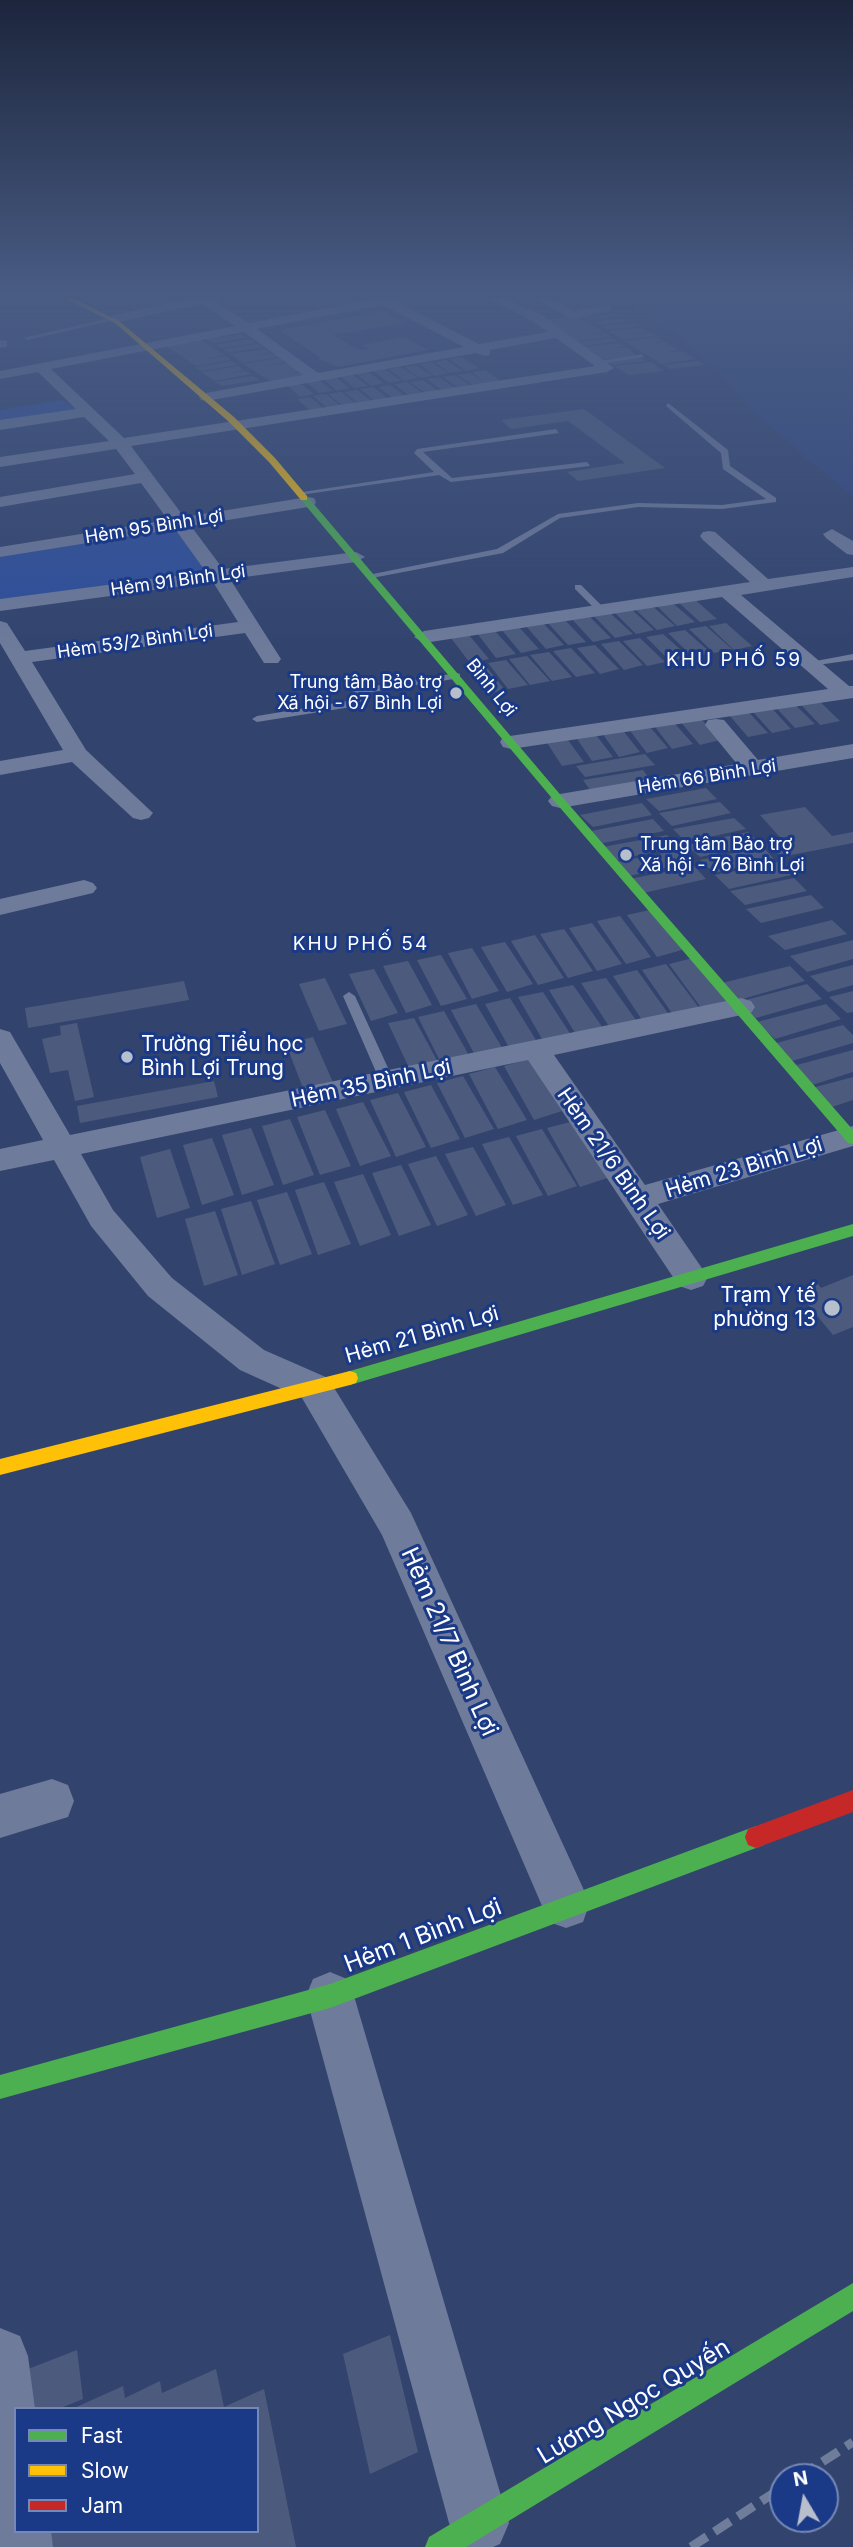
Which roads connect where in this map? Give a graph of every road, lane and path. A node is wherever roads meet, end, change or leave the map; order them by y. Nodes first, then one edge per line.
1 (55, 417) edge
2 (93, 417) edge
3 (229, 417) edge
4 (287, 417) edge
5 (682, 417) edge
6 (237, 424) junction
7 (0, 425) edge
8 (556, 431) dead end
9 (120, 443) junction
10 (0, 462) edge
11 (587, 464) dead end
12 (440, 473) junction
13 (145, 477) junction
14 (304, 498) junction
15 (0, 502) edge
16 (179, 523) junction
17 (832, 534) dead end
18 (709, 537) dead end
19 (853, 550) edge
20 (0, 552) edge
21 (356, 557) junction
22 (853, 572) edge
23 (372, 575) junction
24 (219, 576) junction
25 (764, 585) junction
26 (578, 587) dead end
27 (726, 591) junction
28 (0, 606) edge
29 (601, 610) junction
30 (250, 626) junction
31 (0, 627) edge
32 (424, 637) junction
33 (853, 657) edge
34 (20, 658) junction
35 (271, 659) dead end
36 (810, 663) junction
37 (457, 676) junction
38 (849, 692) edge
39 (257, 719) dead end
40 (716, 725) dead end
41 (510, 742) junction
42 (853, 751) edge
43 (77, 754) junction
44 (0, 768) edge
45 (754, 769) junction
46 (560, 801) junction
47 (141, 813) dead end
48 (84, 888) dead end
49 (0, 907) edge
50 (349, 996) dead end
51 (741, 1007) junction
52 (0, 1038) edge
53 (536, 1050) junction
54 (387, 1081) junction
55 (852, 1137) edge
56 (63, 1149) junction
57 (0, 1160) edge
58 (637, 1199) junction
59 (853, 1230) edge
60 (691, 1278) junction
61 (315, 1388) junction
62 (0, 1467) edge
63 (52, 1801) dead end
64 (853, 1801) edge
65 (0, 1816) edge
66 (566, 1905) junction
67 (330, 1996) junction
68 (0, 2087) edge
69 (853, 2296) edge
70 (0, 2356) edge
71 (14, 2472) edge
72 (459, 2535) edge

1 - 7 street
2 - 9 street, Hẻm 53/2 Bình Lợi
3 - 6 street, Bình Lợi
4 - 6 street
5 - 23 lane
6 - 9 street
6 - 14 street, Bình Lợi
8 - 12 lane
9 - 10 street
9 - 13 street, Hẻm 53/2 Bình Lợi
11 - 12 lane
12 - 14 lane
13 - 15 street
13 - 16 street, Hẻm 53/2 Bình Lợi
14 - 16 street, Hẻm 95 Bình Lợi
14 - 21 street, Bình Lợi
16 - 20 street, Hẻm 95 Bình Lợi
16 - 24 street, Hẻm 53/2 Bình Lợi
17 - 19 street
18 - 25 street
21 - 23 street, Bình Lợi
21 - 24 street, Hẻm 91 Bình Lợi
22 - 25 street
23 - 32 street, Bình Lợi
24 - 28 street, Hẻm 91 Bình Lợi
24 - 30 street, Hẻm 53/2 Bình Lợi
25 - 27 street
26 - 29 lane
27 - 29 street
27 - 36 street
29 - 32 street
30 - 34 street, Hẻm 53/2 Bình Lợi
30 - 35 street, Hẻm 53/2 Bình Lợi
31 - 34 street
32 - 37 street, Bình Lợi
33 - 36 lane
34 - 43 street
36 - 38 street
37 - 39 lane
37 - 41 street, Bình Lợi
38 - 41 street
40 - 45 street
41 - 46 street, Bình Lợi
42 - 45 street, Hẻm 66 Bình Lợi
43 - 44 street
43 - 47 street
45 - 46 street, Hẻm 66 Bình Lợi
46 - 51 street, Bình Lợi
48 - 49 street
50 - 54 lane
51 - 53 street, Hẻm 35 Bình Lợi
51 - 55 street, Bình Lợi
52 - 56 street
53 - 54 street, Hẻm 35 Bình Lợi
53 - 58 street, Hẻm 21/6 Bình Lợi
54 - 56 street, Hẻm 35 Bình Lợi
55 - 58 street, Hẻm 23 Bình Lợi
56 - 57 street, Hẻm 35 Bình Lợi
56 - 61 street
58 - 60 street, Hẻm 21/6 Bình Lợi
59 - 60 street, Hẻm 21 Bình Lợi
60 - 61 street, Hẻm 21 Bình Lợi
61 - 62 street, Hẻm 21 Bình Lợi
61 - 66 street, Hẻm 21/7 Bình Lợi
63 - 65 street
64 - 66 street, Hẻm 1 Bình Lợi
66 - 67 street, Hẻm 1 Bình Lợi
67 - 68 street, Hẻm 1 Bình Lợi
67 - 72 street
69 - 72 street, Lương Ngọc Quyến
70 - 71 street

